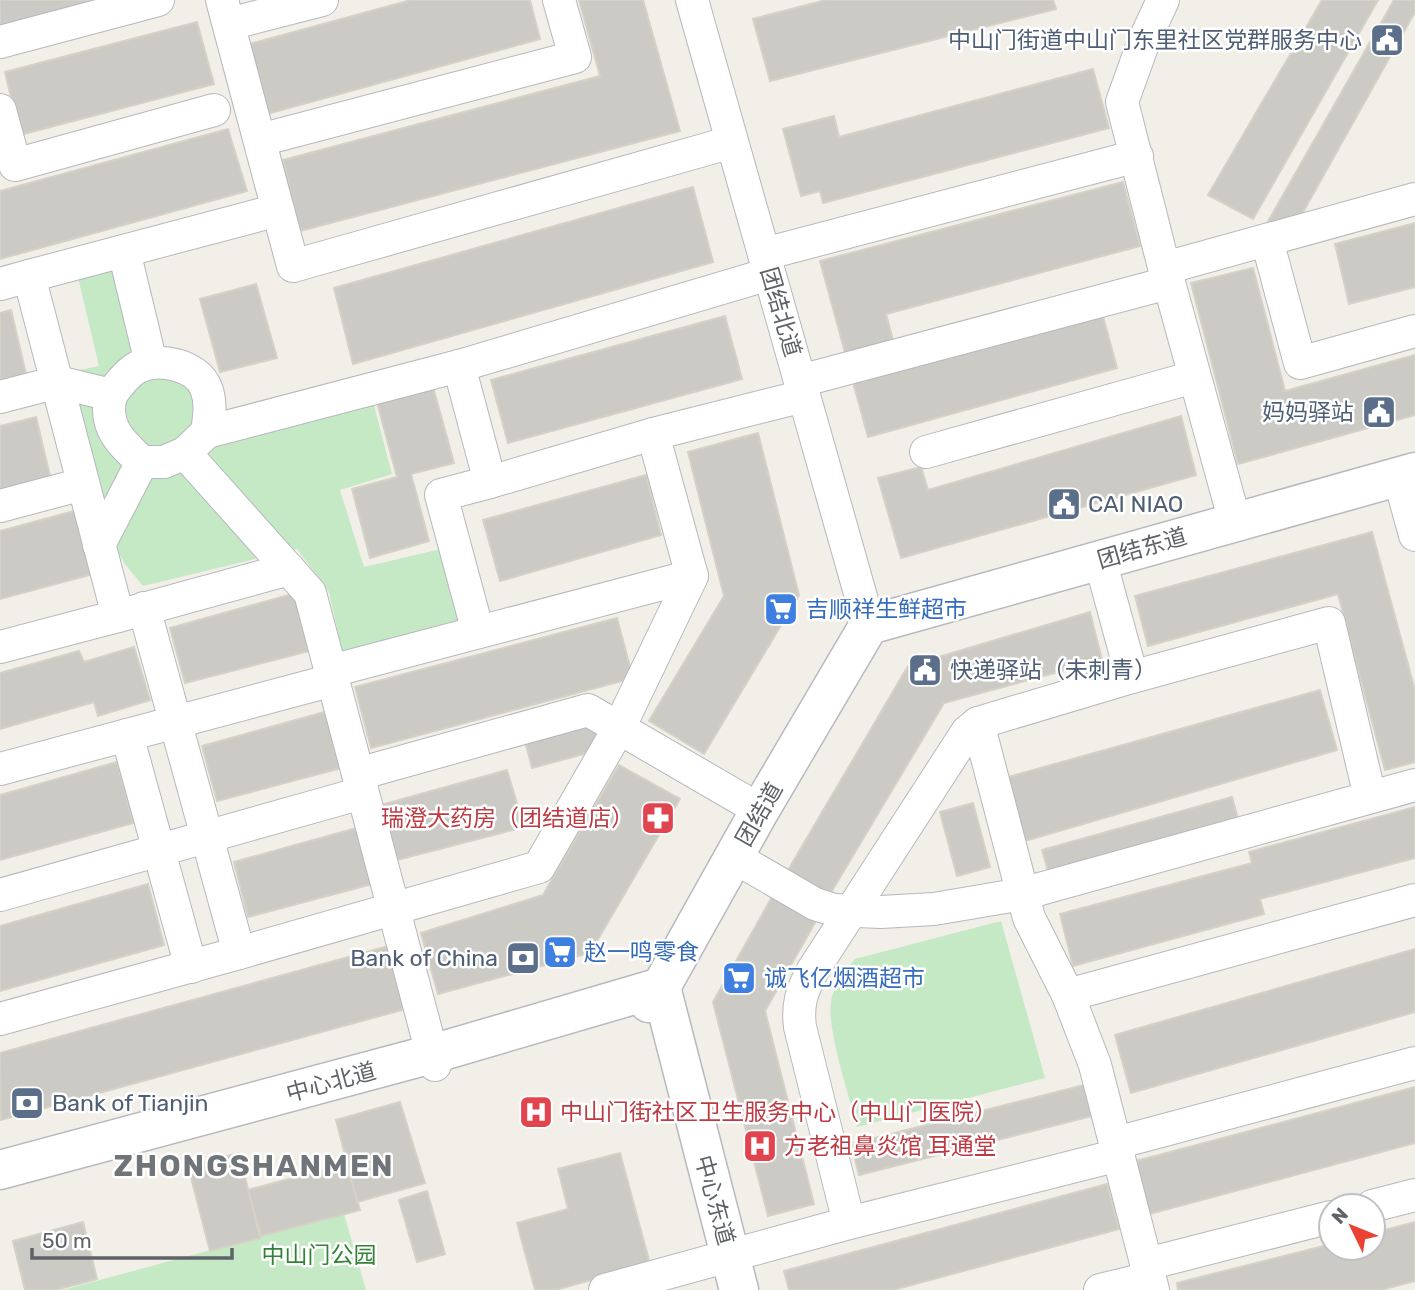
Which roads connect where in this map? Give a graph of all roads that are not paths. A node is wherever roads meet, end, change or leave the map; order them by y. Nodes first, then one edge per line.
1 (158, 0) edge
2 (322, 0) edge
3 (559, 0) edge
4 (692, 0) edge
5 (1163, 0) edge
6 (225, 12) edge
7 (0, 42) edge
8 (0, 110) edge
9 (214, 110) dead end
10 (260, 140) junction
11 (732, 142) junction
12 (1137, 156) junction
13 (7, 167) edge
14 (1415, 199) edge
15 (278, 210) junction
16 (1267, 240) junction
17 (124, 251) junction
18 (767, 264) junction
19 (1166, 276) junction
20 (14, 280) edge
21 (1415, 331) edge
22 (151, 363) junction
23 (459, 366) junction
24 (1194, 377) junction
25 (58, 382) junction
26 (802, 388) junction
27 (111, 395) junction
28 (0, 397) edge
29 (653, 434) junction
30 (196, 443) junction
31 (926, 453) dead end
32 (142, 462) junction
33 (1407, 474) edge
34 (490, 482) junction
35 (83, 484) junction
36 (0, 506) edge
37 (1235, 522) junction
38 (1415, 535) edge
39 (99, 545) junction
40 (1100, 560) junction
41 (289, 569) junction
42 (692, 576) junction
43 (131, 612) junction
44 (869, 625) junction
45 (478, 632) junction
46 (0, 647) edge
47 (332, 676) junction
48 (1132, 677) junction
49 (176, 721) junction
50 (978, 723) junction
51 (619, 728) junction
52 (127, 735) junction
53 (0, 769) edge
54 (360, 783) junction
55 (1415, 785) edge
56 (1370, 797) junction
57 (760, 810) junction
58 (208, 837) junction
59 (159, 851) junction
60 (734, 857) junction
61 (1022, 894) junction
62 (0, 895) edge
63 (1415, 900) edge
64 (393, 909) junction
65 (855, 909) junction
66 (239, 953) junction
67 (191, 967) junction
68 (655, 995) junction
69 (1068, 995) junction
70 (0, 1019) edge
71 (434, 1060) junction
72 (1415, 1063) edge
73 (1117, 1149) junction
74 (0, 1170) edge
75 (0, 1182) edge
76 (1415, 1195) edge
77 (1387, 1202) edge
78 (1317, 1221) edge
79 (849, 1223) junction
80 (728, 1273) edge
81 (1150, 1277) edge
82 (605, 1290) edge
83 (1100, 1290) edge

1 - 7 street
2 - 6 street
3 - 10 street
4 - 11 street, 团结北道
5 - 12 street
6 - 10 street
8 - 13 street
9 - 13 street
10 - 15 street
11 - 15 street
11 - 18 street, 团结北道
12 - 18 street
12 - 19 street
14 - 16 street
15 - 17 street
16 - 19 street
16 - 21 street
17 - 20 street
17 - 22 street
18 - 23 street
18 - 26 street, 团结北道
19 - 24 street
19 - 26 street
20 - 25 street
22 - 27 street
22 - 30 street
23 - 30 street
23 - 34 street
24 - 31 street
24 - 37 street
25 - 27 street
25 - 28 street
25 - 35 street
26 - 29 street
26 - 44 street, 团结北道
27 - 32 street
29 - 34 street
29 - 42 street
30 - 32 street
30 - 41 street
32 - 39 street
33 - 37 street, 团结东道
33 - 38 street
34 - 45 street
35 - 36 street
35 - 39 street
37 - 40 street, 团结东道
39 - 43 street
40 - 44 street, 团结东道
40 - 48 street
41 - 43 street
41 - 47 street
42 - 45 street
42 - 51 street
43 - 46 street
43 - 49 street
44 - 57 street, 团结道
45 - 47 street
47 - 49 street
47 - 54 street
48 - 50 street
48 - 56 street
49 - 52 street
49 - 58 street
50 - 61 street
50 - 65 street
51 - 54 street
51 - 57 street
51 - 64 street
52 - 53 street
52 - 59 street
54 - 58 street
54 - 64 street
55 - 56 street
56 - 61 street
57 - 60 street, 团结道
58 - 59 street
58 - 66 street
59 - 62 street
59 - 67 street
60 - 65 street
60 - 68 street, 团结道
61 - 65 street
61 - 69 street
63 - 69 street
64 - 66 street
64 - 71 street
65 - 79 street
66 - 67 street
67 - 70 street
68 - 71 street, 中心北道
68 - 80 street, 中心东道
69 - 73 street
71 - 74 street, 中心北道
71 - 75 street, 中心北道
72 - 73 street
73 - 79 street
73 - 81 street
76 - 77 street
78 - 81 street
79 - 80 street
80 - 82 street
81 - 83 street

